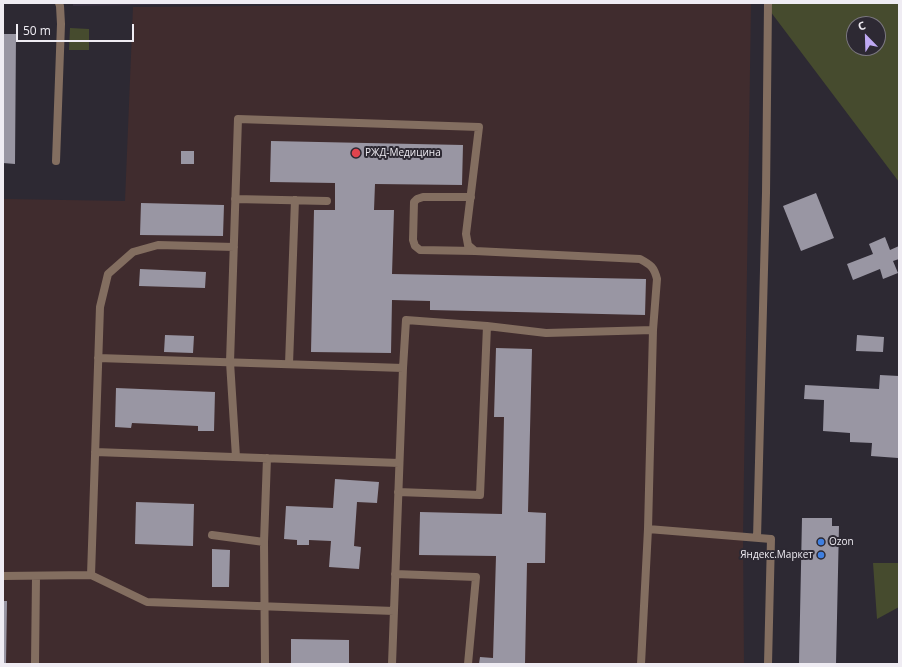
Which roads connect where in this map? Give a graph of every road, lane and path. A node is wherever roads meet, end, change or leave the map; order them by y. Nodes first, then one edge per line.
1 (59, 3) edge
2 (768, 3) edge
3 (56, 161) dead end
4 (471, 197) junction
5 (235, 199) junction
6 (295, 200) junction
7 (327, 201) dead end
8 (234, 247) junction
9 (475, 251) junction
10 (487, 326) junction
11 (653, 330) junction
12 (98, 358) junction
13 (230, 362) junction
14 (289, 364) junction
15 (403, 368) junction
16 (95, 452) junction
17 (236, 457) junction
18 (267, 458) junction
19 (400, 463) junction
20 (398, 492) junction
21 (648, 529) junction
22 (212, 535) dead end
23 (757, 538) junction
24 (264, 542) junction
25 (395, 574) junction
26 (91, 575) junction
27 (3, 576) edge
28 (36, 577) junction
29 (264, 607) junction
30 (394, 611) junction
31 (35, 664) edge
32 (265, 664) edge
33 (392, 664) edge
34 (468, 664) edge
35 (641, 664) edge
36 (768, 664) edge

1 - 3 lane
2 - 23 lane
4 - 5 lane
4 - 9 lane
4 - 9 lane
5 - 6 lane
5 - 8 lane
6 - 7 lane
6 - 14 lane
8 - 12 lane
8 - 13 lane
9 - 11 lane
10 - 11 lane
10 - 15 lane
10 - 20 lane
11 - 21 lane
12 - 13 lane
12 - 16 lane
13 - 14 lane
13 - 17 lane
14 - 15 lane
15 - 19 lane
16 - 17 lane
16 - 26 lane
17 - 18 lane
18 - 19 lane
18 - 24 lane
19 - 20 lane
20 - 25 lane
21 - 23 lane
21 - 35 lane
22 - 24 lane
23 - 36 lane
24 - 29 lane
25 - 30 lane
25 - 34 lane
26 - 28 lane
26 - 29 lane
27 - 28 lane
28 - 31 lane
29 - 30 lane
29 - 32 lane
30 - 33 lane

